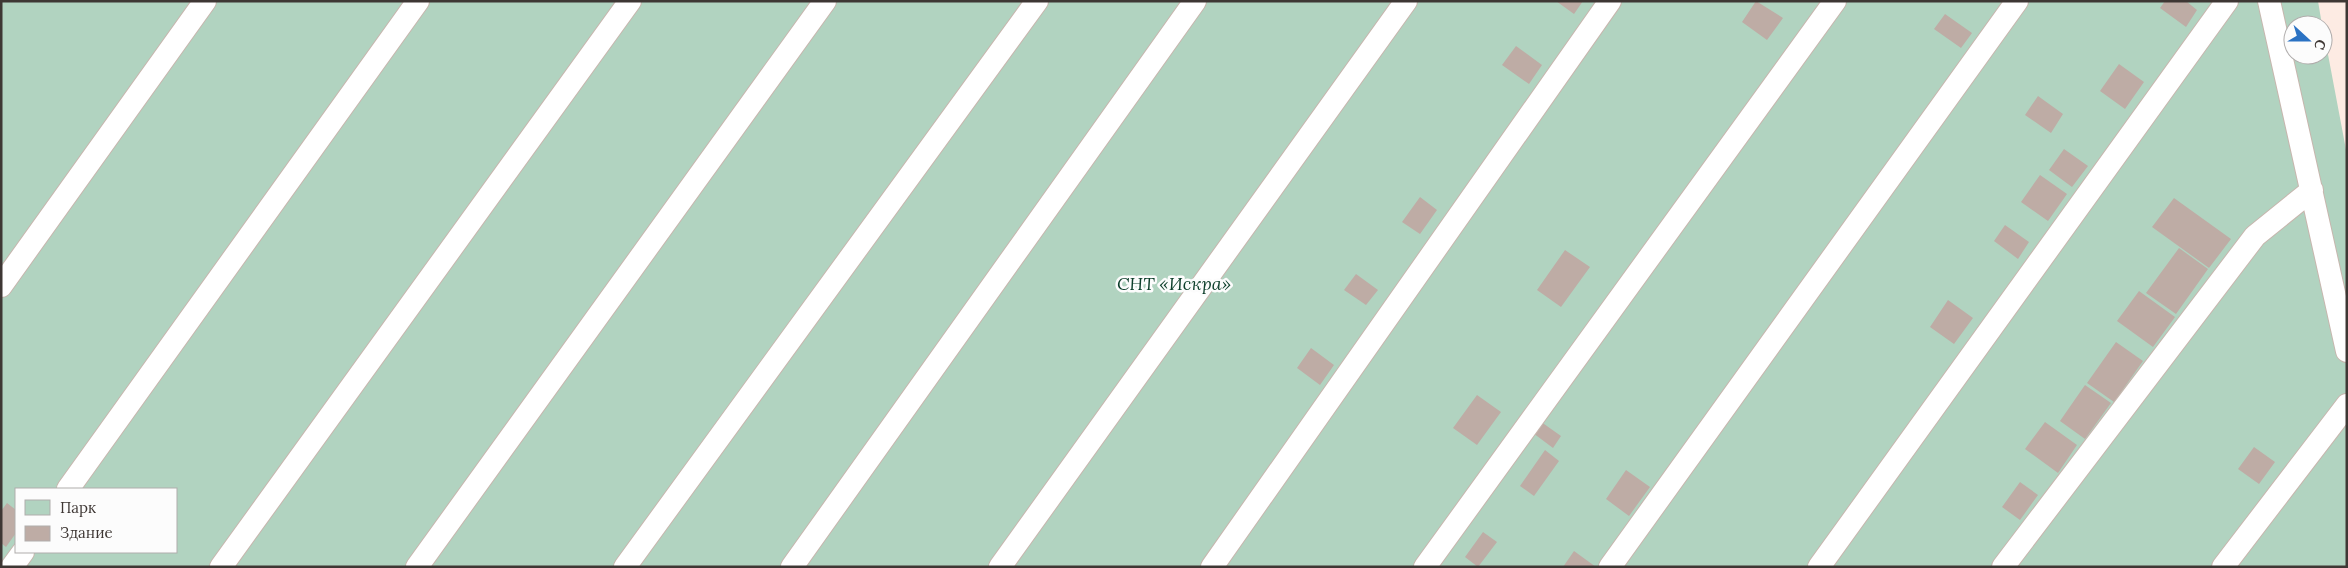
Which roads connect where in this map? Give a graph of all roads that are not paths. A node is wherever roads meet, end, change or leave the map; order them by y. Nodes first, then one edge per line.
1 (205, 1) edge
2 (418, 1) edge
3 (630, 1) edge
4 (825, 1) edge
5 (1037, 1) edge
6 (1195, 1) edge
7 (1406, 1) edge
8 (1610, 1) edge
9 (1835, 1) edge
10 (2016, 1) edge
11 (2227, 1) edge
12 (2269, 1) edge
13 (2312, 190) junction
14 (1, 286) edge
15 (2347, 351) edge
16 (2347, 405) edge
17 (69, 488) edge
18 (22, 553) edge
19 (12, 567) edge
20 (221, 567) edge
21 (416, 567) edge
22 (626, 567) edge
23 (792, 567) edge
24 (1000, 567) edge
25 (1212, 567) edge
26 (1425, 567) edge
27 (1610, 567) edge
28 (1819, 567) edge
29 (2003, 567) edge
30 (2223, 567) edge

1 - 14 lane
2 - 17 lane
3 - 20 lane
4 - 21 lane
5 - 22 lane
6 - 23 lane
7 - 24 lane
8 - 25 lane
9 - 26 lane
10 - 27 lane
11 - 28 lane
12 - 13 lane
13 - 15 lane
13 - 29 lane
16 - 30 lane
18 - 19 lane

